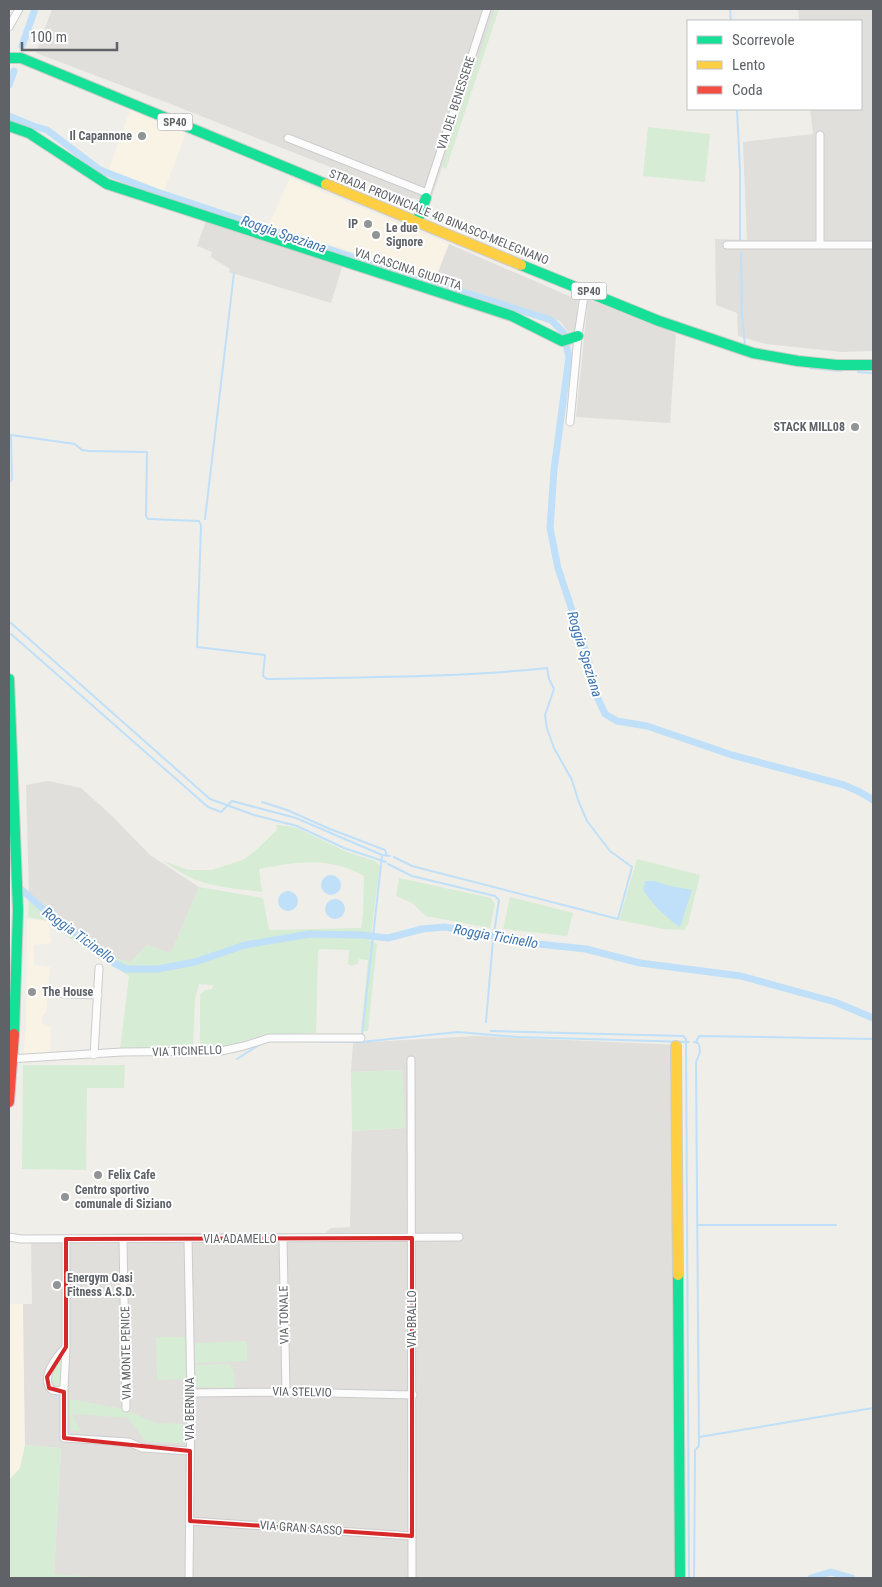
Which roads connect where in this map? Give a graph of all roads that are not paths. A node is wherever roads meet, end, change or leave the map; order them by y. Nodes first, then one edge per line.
1 (487, 9) edge
2 (18, 10) edge
3 (9, 16) edge
4 (9, 26) edge
5 (9, 48) edge
6 (9, 58) edge
7 (21, 58) junction
8 (9, 126) edge
9 (820, 135) dead end
10 (288, 138) dead end
11 (426, 195) junction
12 (417, 222) junction
13 (728, 245) dead end
14 (820, 245) junction
15 (873, 245) edge
16 (585, 289) junction
17 (578, 336) junction
18 (873, 363) edge
19 (570, 422) dead end
20 (9, 679) edge
21 (99, 968) dead end
22 (47, 993) dead end
23 (98, 995) junction
24 (360, 1038) dead end
25 (676, 1046) dead end
26 (94, 1055) junction
27 (11, 1059) edge
28 (412, 1060) dead end
29 (9, 1102) edge
30 (9, 1236) edge
31 (459, 1237) dead end
32 (412, 1238) junction
33 (21, 1239) junction
34 (66, 1239) junction
35 (124, 1239) junction
36 (188, 1239) junction
37 (283, 1239) junction
38 (9, 1243) edge
39 (66, 1346) junction
40 (64, 1388) junction
41 (191, 1392) junction
42 (286, 1392) junction
43 (413, 1395) junction
44 (126, 1408) dead end
45 (190, 1451) junction
46 (190, 1521) junction
47 (412, 1536) junction
48 (189, 1578) edge
49 (412, 1578) edge
50 (680, 1578) edge

1 - 11 street, VIA DEL BENESSERE
2 - 3 street
2 - 4 street
5 - 7 main road, STRADA PROVINCIALE 40 BINASCO-MELEGNANO / SP40
6 - 7 main road, STRADA PROVINCIALE 40 BINASCO-MELEGNANO / SP40
7 - 12 main road, STRADA PROVINCIALE 40 BINASCO-MELEGNANO / SP40
8 - 17 main road, VIA CASCINA GIUDITTA
9 - 14 street
10 - 11 street
11 - 12 main road
12 - 16 main road, STRADA PROVINCIALE 40 BINASCO-MELEGNANO / SP40
13 - 14 street
14 - 15 street
16 - 17 street
16 - 18 main road, STRADA PROVINCIALE 40 BINASCO-MELEGNANO / SP40
17 - 19 street
20 - 27 main road
21 - 23 street
22 - 23 street
23 - 26 street
24 - 26 street, VIA TICINELLO
25 - 50 main road
26 - 27 street, VIA TICINELLO
27 - 29 main road
28 - 32 street, VIA BRALLO
30 - 33 street
31 - 32 street, VIA ADAMELLO
32 - 37 street, VIA ADAMELLO
32 - 43 street, VIA BRALLO
33 - 34 street, VIA ADAMELLO
33 - 38 street
34 - 35 street, VIA ADAMELLO
34 - 39 street
35 - 36 street, VIA ADAMELLO
35 - 44 street, VIA MONTE PENICE
36 - 37 street, VIA ADAMELLO
36 - 41 street, VIA BERNINA
37 - 42 street, VIA TONALE
39 - 40 street
39 - 40 street
40 - 45 street
41 - 42 street, VIA STELVIO
41 - 45 street, VIA BERNINA
42 - 43 street, VIA STELVIO
43 - 47 street, VIA BRALLO
45 - 46 street, VIA BERNINA
46 - 47 street, VIA GRAN SASSO
46 - 48 street, VIA BERNINA
47 - 49 street, VIA BRALLO

